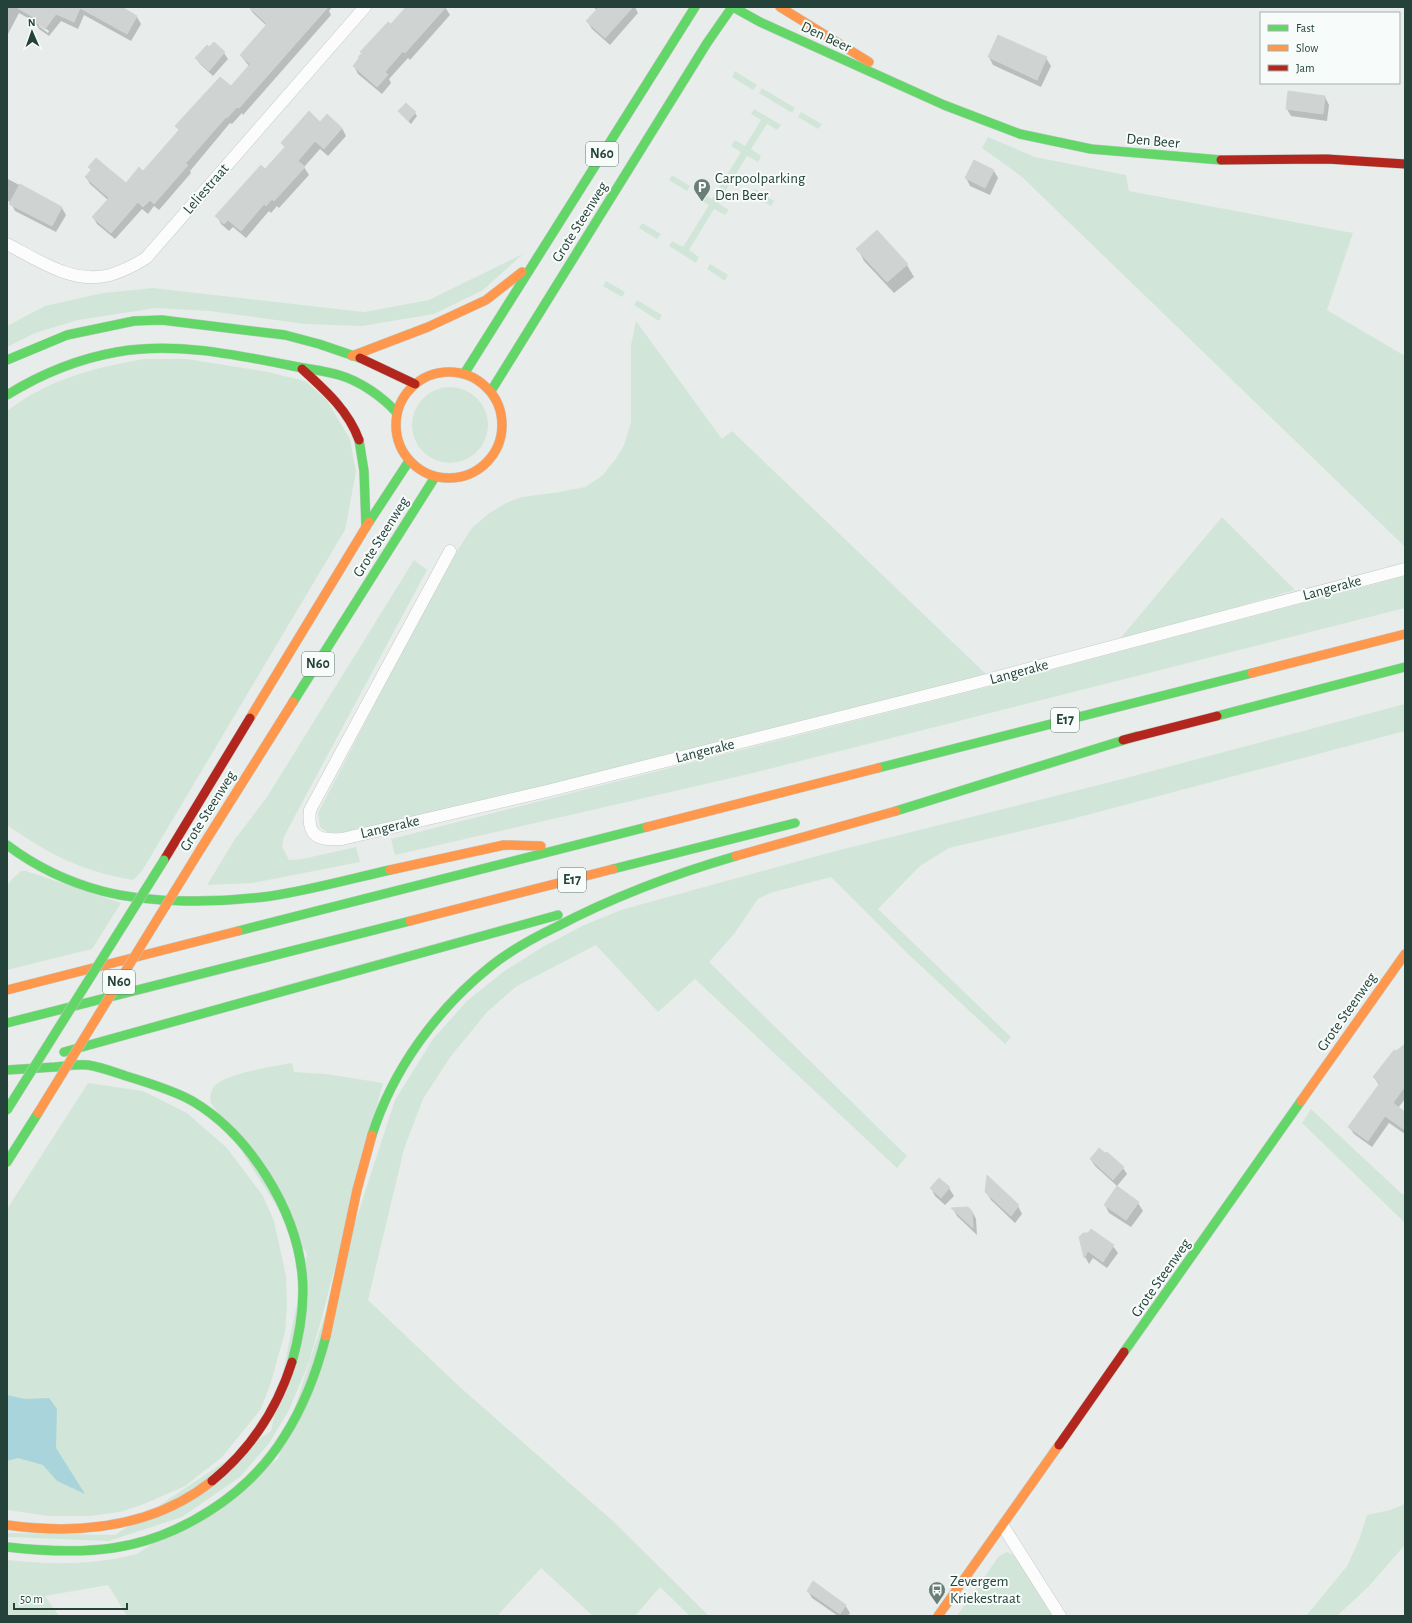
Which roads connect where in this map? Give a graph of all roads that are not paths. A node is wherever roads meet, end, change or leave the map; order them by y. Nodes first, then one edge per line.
1 (365, 7) edge
2 (695, 7) edge
3 (733, 7) edge
4 (780, 7) edge
5 (909, 88) junction
6 (1405, 164) edge
7 (7, 244) edge
8 (537, 259) junction
9 (352, 356) junction
10 (7, 360) edge
11 (302, 369) junction
12 (464, 374) junction
13 (415, 384) junction
14 (491, 391) junction
15 (7, 395) edge
16 (397, 413) junction
17 (409, 461) junction
18 (435, 477) junction
19 (366, 526) junction
20 (450, 551) dead end
21 (1405, 569) edge
22 (1405, 634) edge
23 (1405, 667) edge
24 (1137, 736) junction
25 (959, 781) dead end
26 (804, 821) dead end
27 (7, 845) edge
28 (570, 847) junction
29 (605, 902) junction
30 (1405, 954) edge
31 (7, 990) edge
32 (7, 1023) edge
33 (7, 1069) edge
34 (7, 1110) edge
35 (7, 1162) edge
36 (7, 1525) edge
37 (1003, 1526) junction
38 (7, 1547) edge
39 (938, 1616) edge
40 (1060, 1616) edge

1 - 7 street, Leliestraat
2 - 8 main road, Grote Steenweg / N60
3 - 5 main road, Den Beer
3 - 14 main road, Grote Steenweg / N60
4 - 5 main road, Den Beer
5 - 6 main road, Den Beer
8 - 9 main road
8 - 12 main road, Grote Steenweg / N60
9 - 10 main road
9 - 13 main road
11 - 15 main road
11 - 16 main road
11 - 19 main road
12 - 13 main road
12 - 14 main road
13 - 16 main road
14 - 18 main road
16 - 17 main road
17 - 18 main road
17 - 19 main road, Grote Steenweg / N60
18 - 35 main road, Grote Steenweg / N60, bridge
19 - 34 main road, Grote Steenweg / N60, bridge
20 - 21 street, Langerake
22 - 28 main road, E17
23 - 24 main road, E17
24 - 25 main road, E17
24 - 29 main road
26 - 32 main road, E17
27 - 28 main road
28 - 31 main road, E17
29 - 33 main road
29 - 38 main road
30 - 37 main road, Grote Steenweg
33 - 36 main road
37 - 39 main road, Grote Steenweg
37 - 40 street

